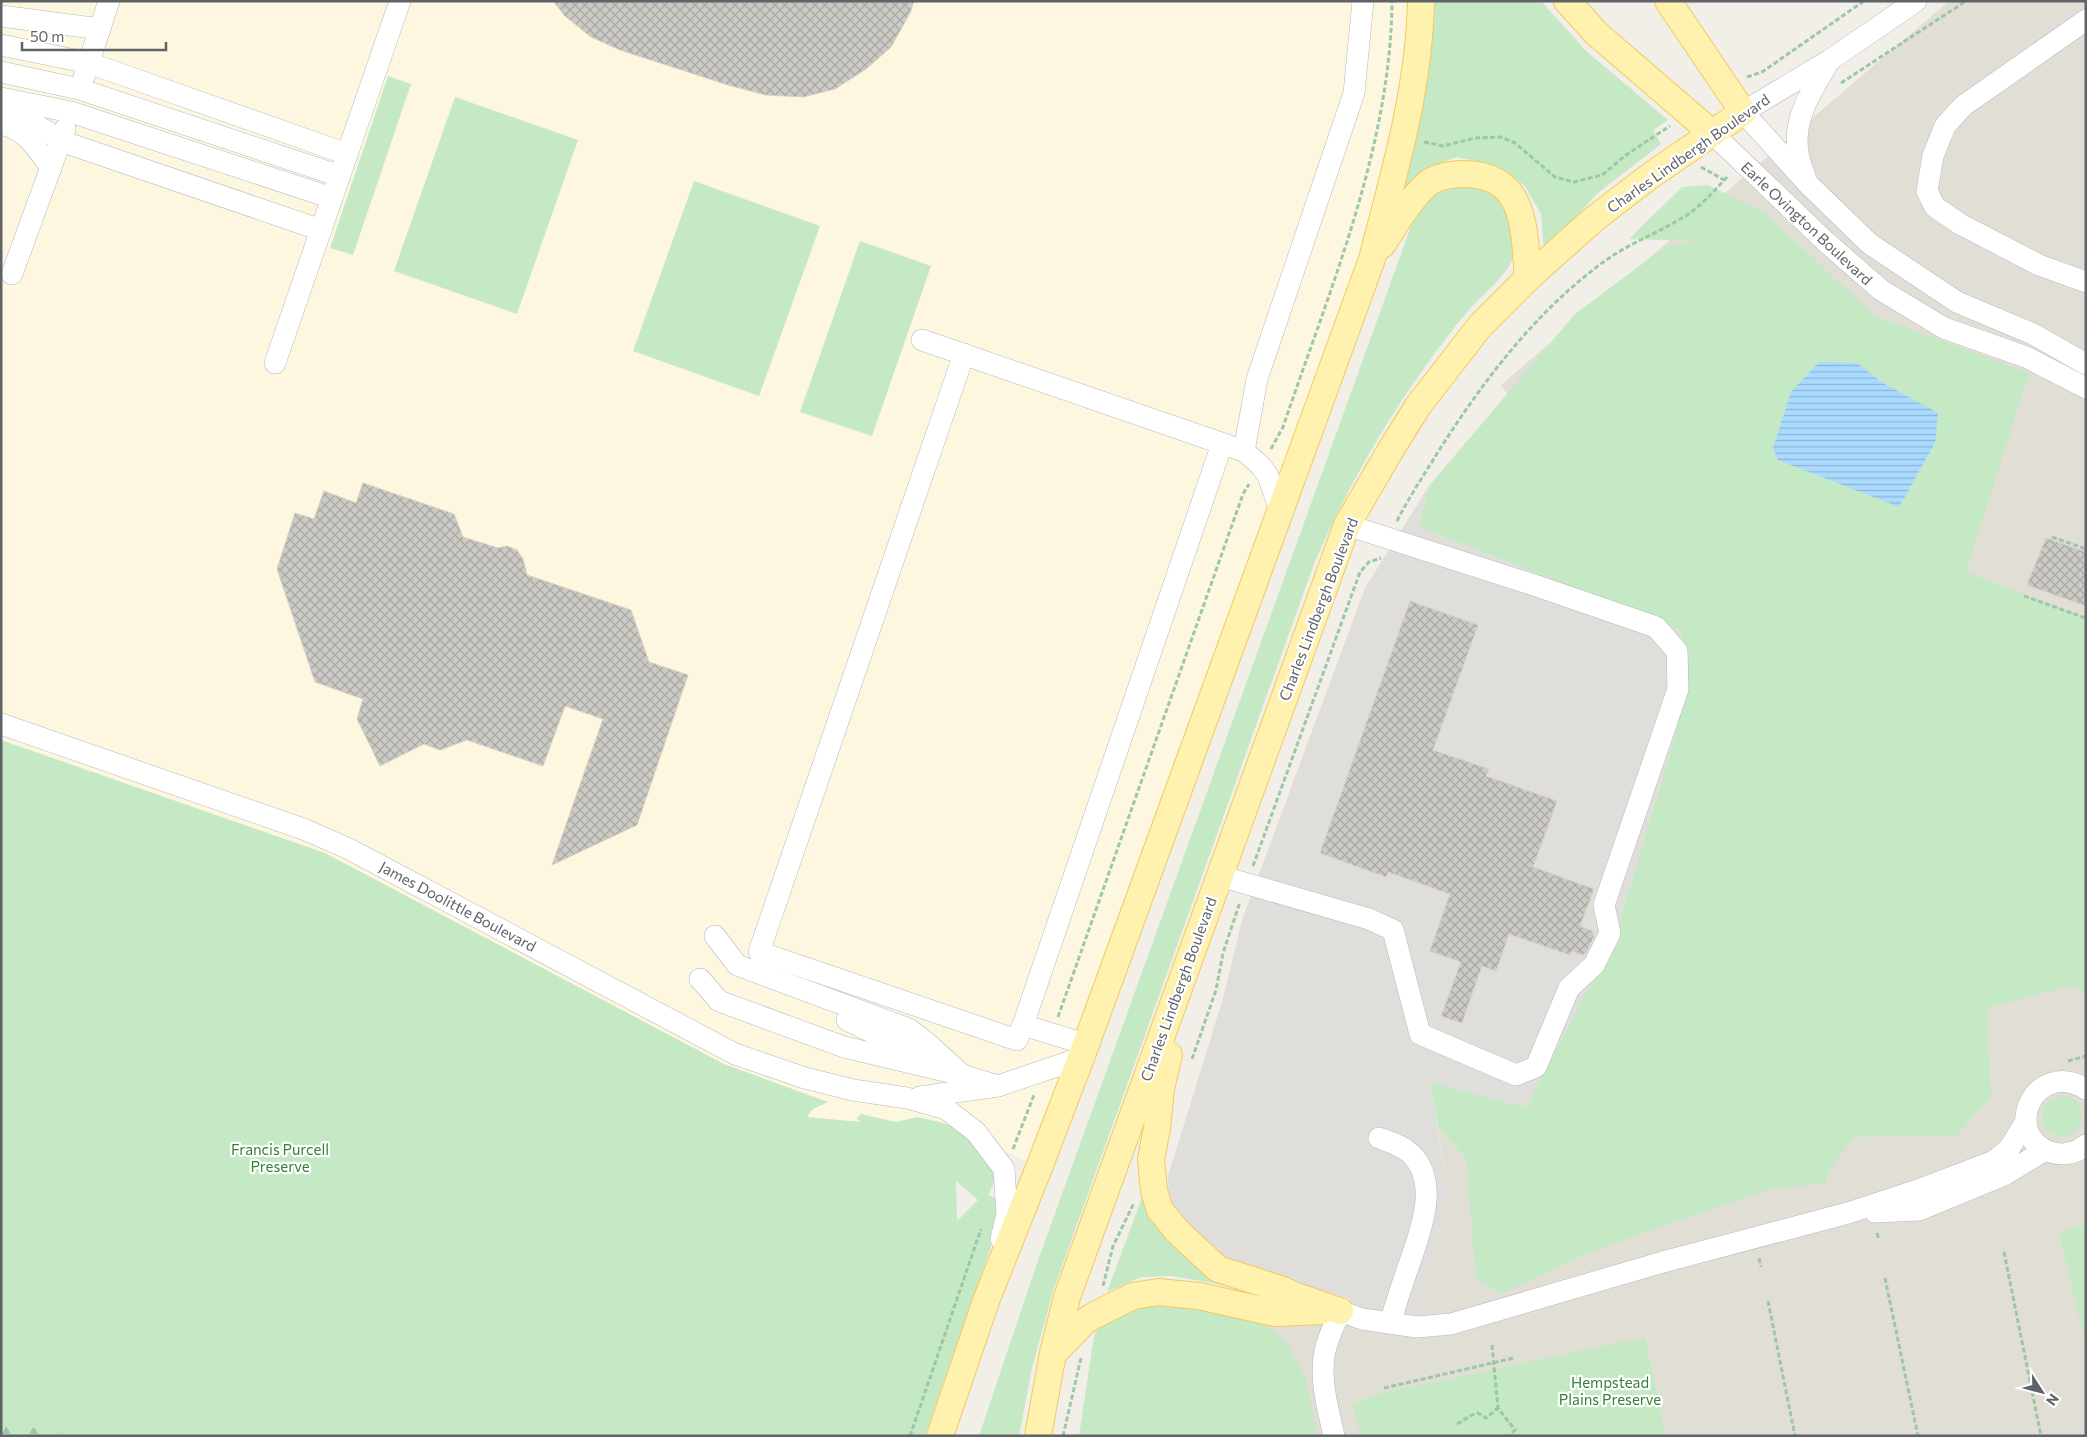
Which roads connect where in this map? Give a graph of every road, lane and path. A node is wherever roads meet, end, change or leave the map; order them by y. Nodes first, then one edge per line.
1 (109, 1) edge
2 (400, 1) edge
3 (1363, 1) edge
4 (1392, 1) edge
5 (1421, 1) edge
6 (1566, 1) edge
7 (1668, 1) edge
8 (1864, 1) edge
9 (1916, 1) edge
10 (1966, 1) edge
11 (1, 16) edge
12 (2086, 20) edge
13 (100, 29) junction
14 (1, 45) edge
15 (1, 58) edge
16 (1830, 60) junction
17 (1, 72) edge
18 (1744, 78) dead end
19 (1, 85) edge
20 (80, 88) junction
21 (1832, 88) dead end
22 (1, 98) edge
23 (1, 112) edge
24 (1743, 112) junction
25 (1674, 123) dead end
26 (1, 124) edge
27 (1712, 133) junction
28 (1417, 140) dead end
29 (60, 141) junction
30 (51, 168) junction
31 (1730, 174) dead end
32 (340, 176) junction
33 (1809, 185) junction
34 (321, 230) junction
35 (1372, 259) junction
36 (12, 274) dead end
37 (1528, 278) junction
38 (2086, 282) edge
39 (922, 340) dead end
40 (964, 354) junction
41 (2077, 359) edge
42 (275, 363) dead end
43 (2061, 375) junction
44 (2086, 388) edge
45 (1222, 444) junction
46 (1274, 446) dead end
47 (1244, 451) junction
48 (1252, 480) dead end
49 (1280, 510) junction
50 (1400, 516) dead end
51 (1347, 526) junction
52 (2052, 537) dead end
53 (2086, 548) edge
54 (1388, 555) dead end
55 (2024, 596) dead end
56 (2086, 618) edge
57 (1, 724) edge
58 (1220, 876) junction
59 (1246, 883) junction
60 (708, 957) junction
61 (1184, 974) junction
62 (1023, 1025) junction
63 (1052, 1033) junction
64 (1083, 1051) junction
65 (1189, 1068) dead end
66 (1040, 1072) junction
67 (962, 1075) junction
68 (2081, 1082) edge
69 (998, 1086) junction
70 (907, 1098) junction
71 (2026, 1121) junction
72 (1379, 1138) dead end
73 (2045, 1150) junction
74 (2080, 1154) edge
75 (1004, 1169) junction
76 (1152, 1173) junction
77 (1848, 1213) junction
78 (984, 1221) dead end
79 (1877, 1233) dead end
80 (1879, 1240) dead end
81 (2004, 1252) dead end
82 (1759, 1258) dead end
83 (1761, 1267) dead end
84 (1885, 1278) dead end
85 (986, 1301) junction
86 (1768, 1301) dead end
87 (1340, 1311) junction
88 (1093, 1316) junction
89 (1390, 1323) junction
90 (1492, 1345) dead end
91 (1054, 1353) junction
92 (1083, 1353) dead end
93 (1514, 1358) dead end
94 (1494, 1362) junction
95 (1384, 1388) dead end
96 (1498, 1408) junction
97 (1457, 1424) dead end
98 (910, 1436) edge
99 (940, 1436) edge
100 (1038, 1436) edge
101 (1064, 1436) edge
102 (1334, 1436) edge
103 (1509, 1436) edge
104 (1795, 1436) edge
105 (1918, 1436) edge
106 (2041, 1436) edge

1 - 13 street
2 - 32 street
3 - 47 street
4 - 46 path
5 - 35 main road
6 - 27 main road, Earle Ovington Boulevard
7 - 24 main road, Earle Ovington Boulevard
8 - 18 path
9 - 16 street, Charles Lindbergh Boulevard
10 - 21 path
11 - 13 street
12 - 38 street
13 - 20 street
14 - 20 street
15 - 20 street
16 - 24 street, Charles Lindbergh Boulevard
16 - 33 street
17 - 20 street
19 - 20 street
20 - 22 street
20 - 29 street
20 - 32 street
20 - 32 street
23 - 29 street
24 - 27 main road, Charles Lindbergh Boulevard
24 - 33 street, Earle Ovington Boulevard
25 - 28 path
26 - 30 street
27 - 37 main road, Charles Lindbergh Boulevard
27 - 43 street, Earle Ovington Boulevard
29 - 30 street
29 - 34 street
30 - 36 street
31 - 50 path
32 - 34 street
33 - 41 street, Earle Ovington Boulevard
34 - 42 street
35 - 37 main road
35 - 49 main road
37 - 51 main road, Charles Lindbergh Boulevard
39 - 40 street
40 - 45 street
40 - 62 street
41 - 43 street
43 - 44 street, Earle Ovington Boulevard
45 - 47 street
45 - 62 street
47 - 49 street
48 - 63 path
49 - 64 main road
51 - 58 main road, Charles Lindbergh Boulevard
51 - 59 street
52 - 53 path
54 - 59 path
55 - 56 path
57 - 70 street, James Doolittle Boulevard
58 - 59 street
58 - 61 main road, Charles Lindbergh Boulevard
59 - 65 path
60 - 67 street
60 - 67 street
60 - 67 street
61 - 76 main road
61 - 91 main road, Charles Lindbergh Boulevard
62 - 63 street
63 - 64 street
64 - 66 street, James Doolittle Boulevard
64 - 85 main road
66 - 69 street, James Doolittle Boulevard
66 - 75 path
67 - 69 street
68 - 71 street
69 - 70 street, James Doolittle Boulevard
70 - 75 street, James Doolittle Boulevard
71 - 73 street
71 - 77 street
72 - 89 street
73 - 74 street
73 - 77 street
75 - 85 street
76 - 87 main road
76 - 88 path
77 - 89 street
78 - 98 path
79 - 80 path
81 - 106 path
82 - 83 path
84 - 105 path
85 - 99 main road
86 - 104 path
87 - 88 main road
87 - 89 street
87 - 102 street
88 - 91 main road
90 - 94 path
91 - 100 main road, Charles Lindbergh Boulevard
92 - 101 path
93 - 94 path
94 - 95 path
94 - 96 path
96 - 97 path
96 - 103 path

